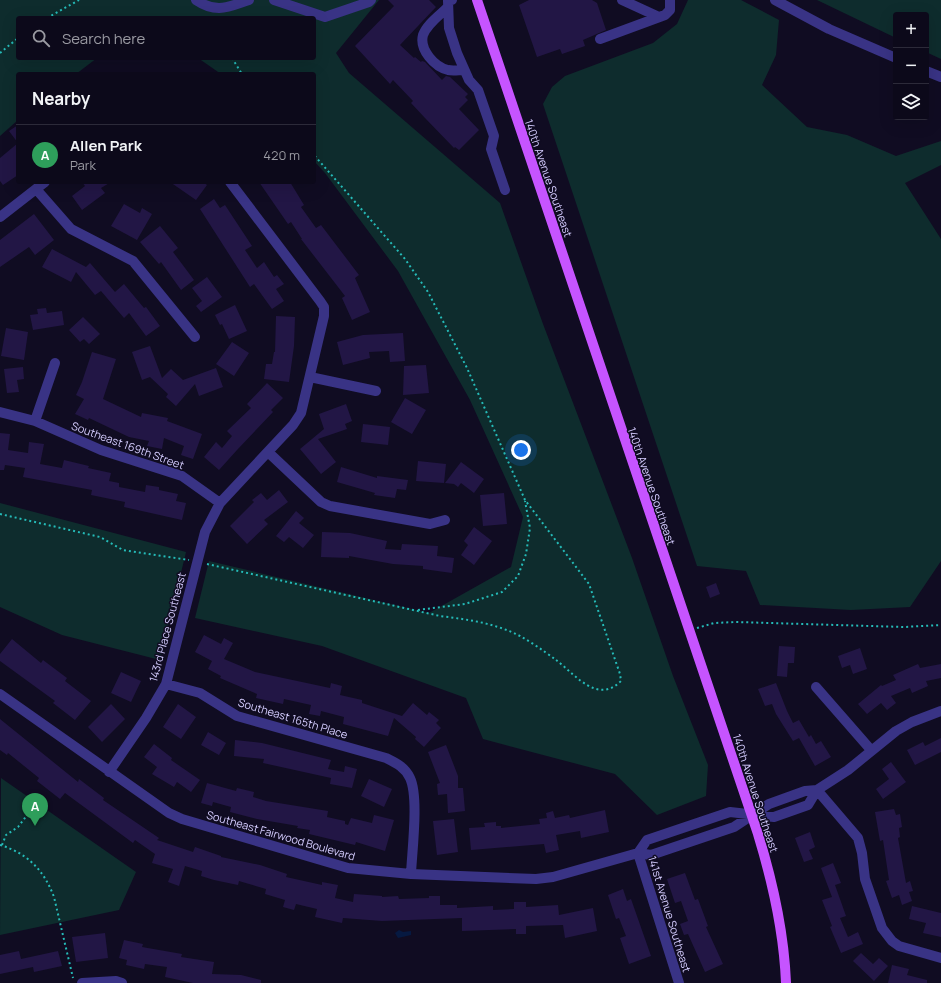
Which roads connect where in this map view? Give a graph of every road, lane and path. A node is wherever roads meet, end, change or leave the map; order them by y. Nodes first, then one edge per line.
1 (79, 0) edge
2 (196, 0) edge
3 (249, 0) edge
4 (274, 0) edge
5 (371, 0) edge
6 (477, 0) edge
7 (622, 0) edge
8 (670, 0) edge
9 (775, 0) edge
10 (449, 2) edge
11 (666, 15) junction
12 (51, 16) edge
13 (600, 39) dead end
14 (16, 40) edge
15 (0, 53) edge
16 (893, 57) edge
17 (233, 60) edge
18 (464, 70) junction
19 (241, 72) edge
20 (929, 72) edge
21 (941, 77) edge
22 (316, 157) edge
23 (42, 184) edge
24 (232, 184) edge
25 (36, 189) junction
26 (505, 190) dead end
27 (0, 217) edge
28 (195, 337) dead end
29 (55, 363) dead end
30 (310, 377) junction
31 (376, 391) dead end
32 (0, 412) edge
33 (35, 421) junction
34 (268, 452) junction
35 (525, 500) junction
36 (220, 503) junction
37 (0, 514) edge
38 (445, 520) dead end
39 (197, 562) junction
40 (418, 610) dead end
41 (941, 625) edge
42 (688, 630) junction
43 (166, 684) junction
44 (816, 687) dead end
45 (0, 694) edge
46 (941, 711) edge
47 (871, 750) junction
48 (109, 772) junction
49 (817, 790) junction
50 (31, 810) dead end
51 (751, 815) junction
52 (1, 845) edge
53 (638, 853) junction
54 (411, 874) junction
55 (941, 958) edge
56 (74, 983) edge
57 (82, 983) edge
58 (122, 983) edge
59 (679, 983) edge
60 (786, 983) edge

1 - 12 path
2 - 3 street
4 - 5 street
6 - 42 main road, 140th Avenue Southeast
7 - 11 street
8 - 11 street
9 - 16 street
10 - 18 street
10 - 18 street
11 - 13 street
14 - 15 path
17 - 19 path
18 - 26 street
20 - 21 street
22 - 35 path
23 - 25 street
24 - 30 street, 143rd Place Southeast
25 - 27 street
25 - 28 street
29 - 33 street
30 - 31 street
30 - 34 street, 143rd Place Southeast
32 - 33 street, Southeast 169th Street
33 - 36 street, Southeast 169th Street
34 - 36 street, 143rd Place Southeast
34 - 38 street
35 - 39 path
35 - 40 path
36 - 39 street, 143rd Place Southeast
37 - 39 path
39 - 43 street, 143rd Place Southeast
41 - 42 path
42 - 51 main road, 140th Avenue Southeast
43 - 48 street, 143rd Place Southeast
43 - 54 street, Southeast 165th Place
44 - 47 street
45 - 48 street, Southeast Fairwood Boulevard
46 - 47 street
47 - 49 street
48 - 54 street, Southeast Fairwood Boulevard
49 - 51 street
49 - 55 street
50 - 52 path
51 - 53 street, Southeast Fairwood Boulevard
51 - 53 street
51 - 60 main road, 140th Avenue Southeast
52 - 56 path
53 - 54 street, Southeast Fairwood Boulevard
53 - 59 street, 141st Avenue Southeast
57 - 58 street

